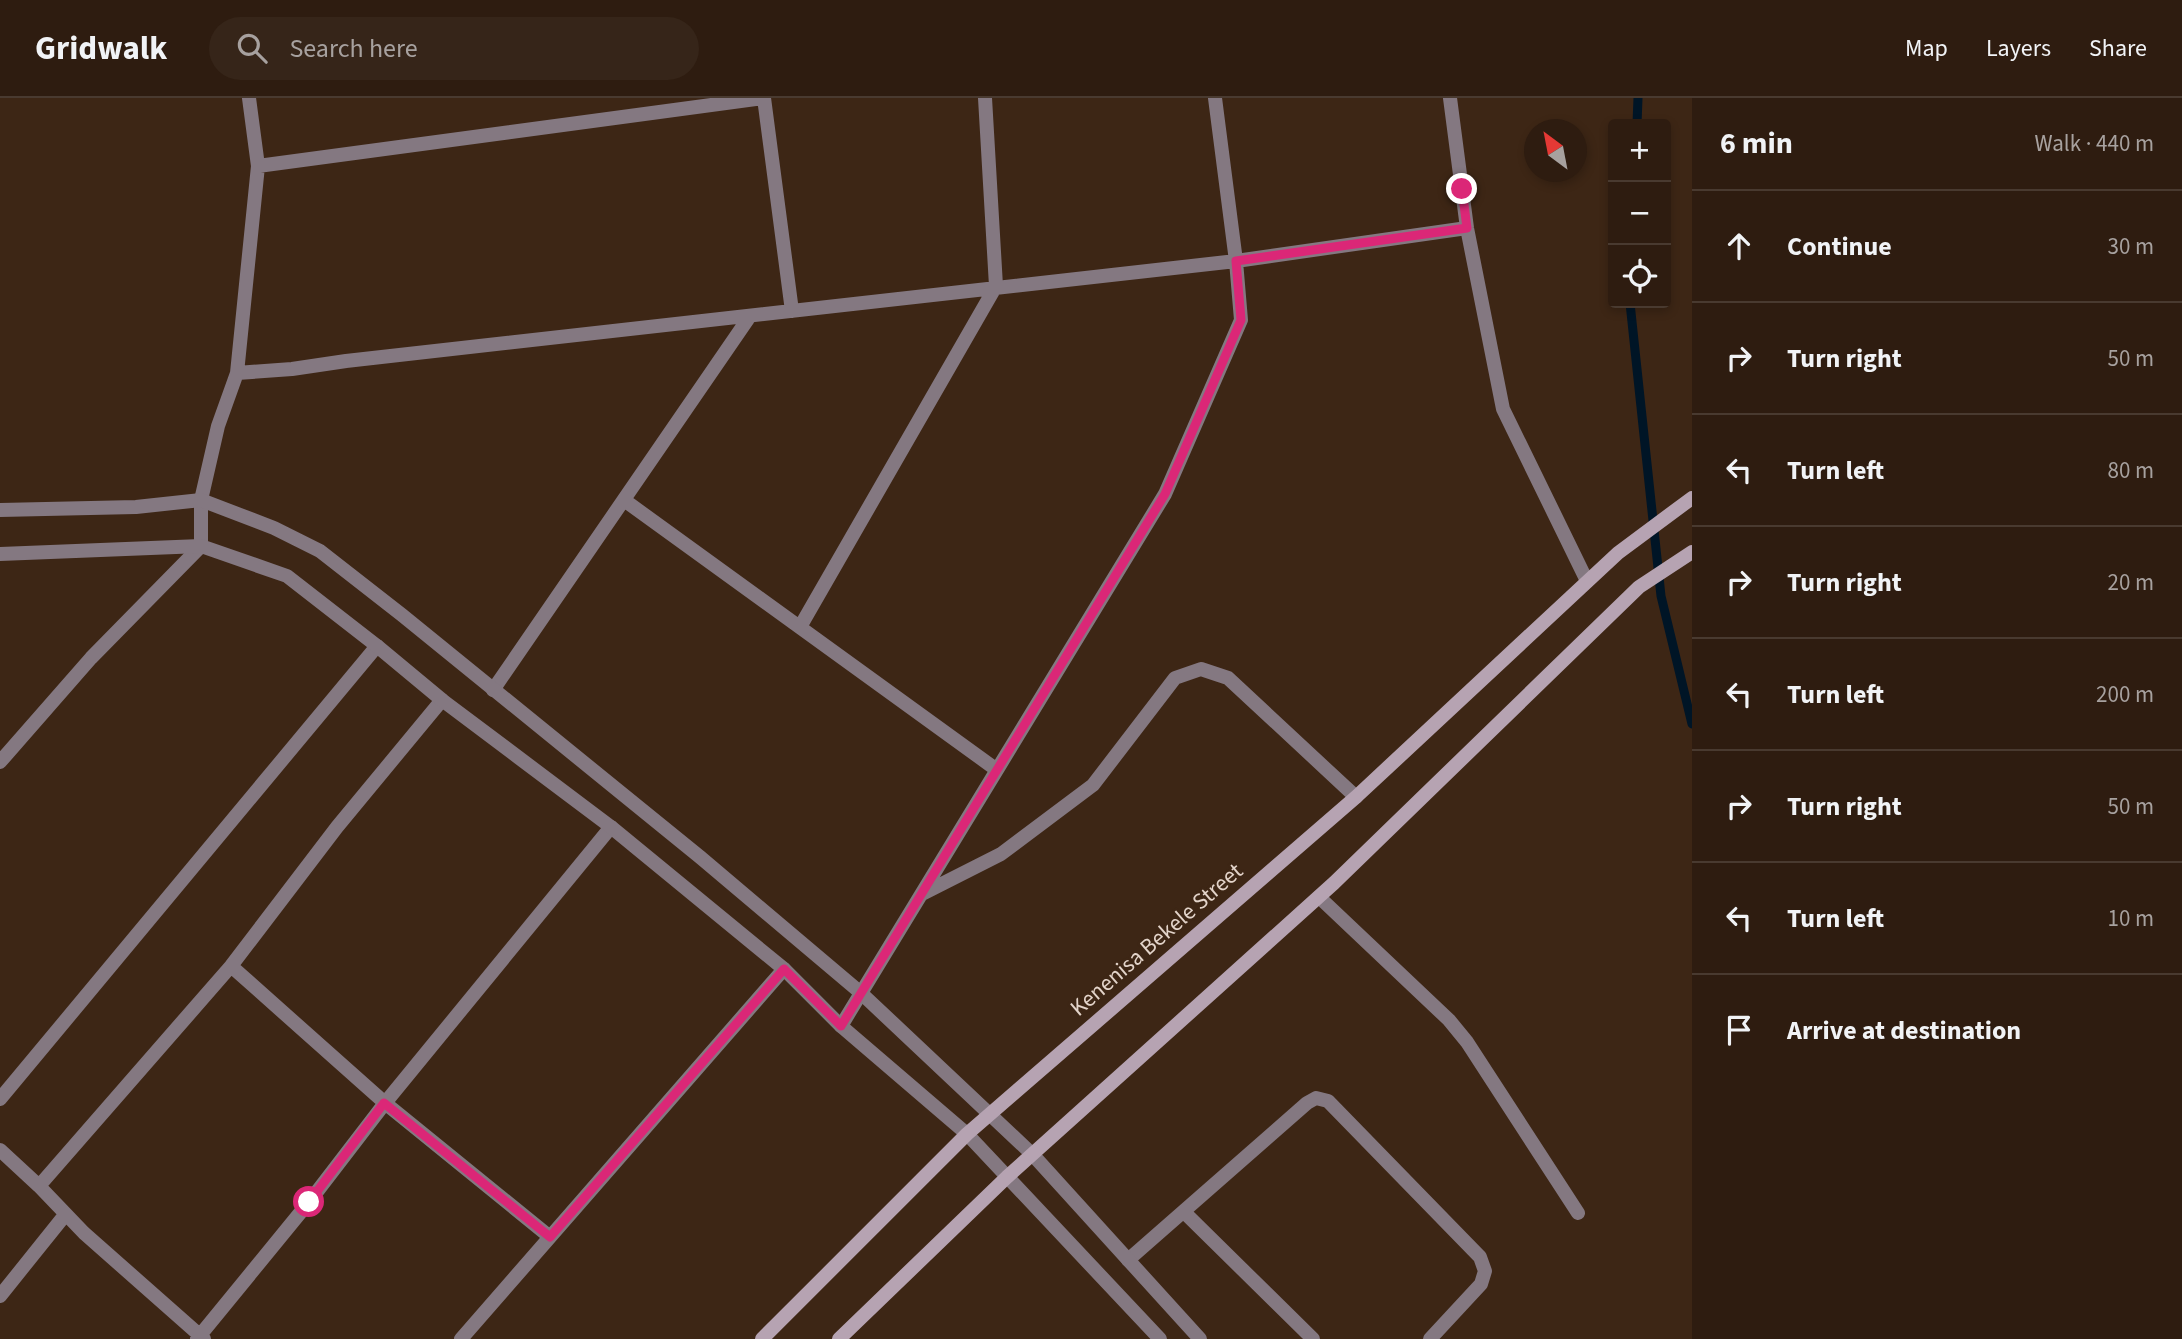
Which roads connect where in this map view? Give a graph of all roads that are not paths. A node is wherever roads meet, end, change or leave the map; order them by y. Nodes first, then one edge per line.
1 (249, 98) edge
2 (764, 98) edge
3 (985, 98) edge
4 (1215, 98) edge
5 (1450, 98) edge
6 (258, 166) junction
7 (1467, 228) junction
8 (1236, 261) junction
9 (996, 286) junction
10 (792, 311) junction
11 (750, 316) junction
12 (237, 373) junction
13 (1692, 498) edge
14 (201, 500) junction
15 (624, 500) junction
16 (0, 510) edge
17 (201, 546) junction
18 (1692, 552) edge
19 (0, 554) edge
20 (1587, 580) junction
21 (800, 627) junction
22 (377, 646) junction
23 (493, 690) junction
24 (442, 700) junction
25 (0, 762) edge
26 (997, 770) junction
27 (1356, 797) junction
28 (611, 827) junction
29 (921, 895) junction
30 (1319, 897) junction
31 (231, 966) junction
32 (784, 969) junction
33 (861, 993) junction
34 (841, 1026) junction
35 (0, 1098) edge
36 (384, 1103) junction
37 (990, 1114) junction
38 (967, 1134) junction
39 (0, 1150) edge
40 (1033, 1156) junction
41 (1007, 1177) junction
42 (39, 1186) junction
43 (1184, 1212) junction
44 (1578, 1213) dead end
45 (65, 1215) junction
46 (550, 1237) junction
47 (1128, 1261) junction
48 (0, 1296) edge
49 (1151, 1336) edge
50 (200, 1338) edge
51 (461, 1339) edge
52 (762, 1339) edge
53 (839, 1339) edge
54 (1200, 1339) edge
55 (1313, 1339) edge
56 (1430, 1339) edge

1 - 6 street
2 - 6 street
2 - 10 street
3 - 9 street
4 - 8 street
5 - 7 street
6 - 12 street
7 - 8 street
7 - 20 street
8 - 9 street
8 - 26 street
9 - 10 street
9 - 21 street
10 - 11 street
11 - 12 street
11 - 15 street
12 - 14 street
13 - 20 main road, Kenenisa Bekele Street
14 - 16 street
14 - 17 street
14 - 23 street
15 - 21 street
15 - 23 street
17 - 19 street
17 - 22 street
17 - 25 street
18 - 30 main road
20 - 27 main road, Kenenisa Bekele Street
21 - 26 street
22 - 24 street
22 - 35 street
23 - 33 street
24 - 28 street
24 - 31 street
26 - 29 street
27 - 29 street
27 - 37 main road, Kenenisa Bekele Street
28 - 32 street
28 - 36 street
29 - 33 street
30 - 40 main road
30 - 44 street
31 - 36 street
31 - 42 street
32 - 34 street
32 - 46 street
33 - 34 street
33 - 37 street
34 - 38 street
36 - 46 street
36 - 50 street
37 - 38 main road, Kenenisa Bekele Street
37 - 40 street
38 - 41 street
38 - 52 main road, Kenenisa Bekele Street
39 - 42 street
40 - 41 main road
40 - 47 street
41 - 49 street
41 - 53 main road
42 - 45 street
43 - 47 street
43 - 55 street
43 - 56 street
45 - 48 street
45 - 50 street
46 - 51 street
47 - 54 street

